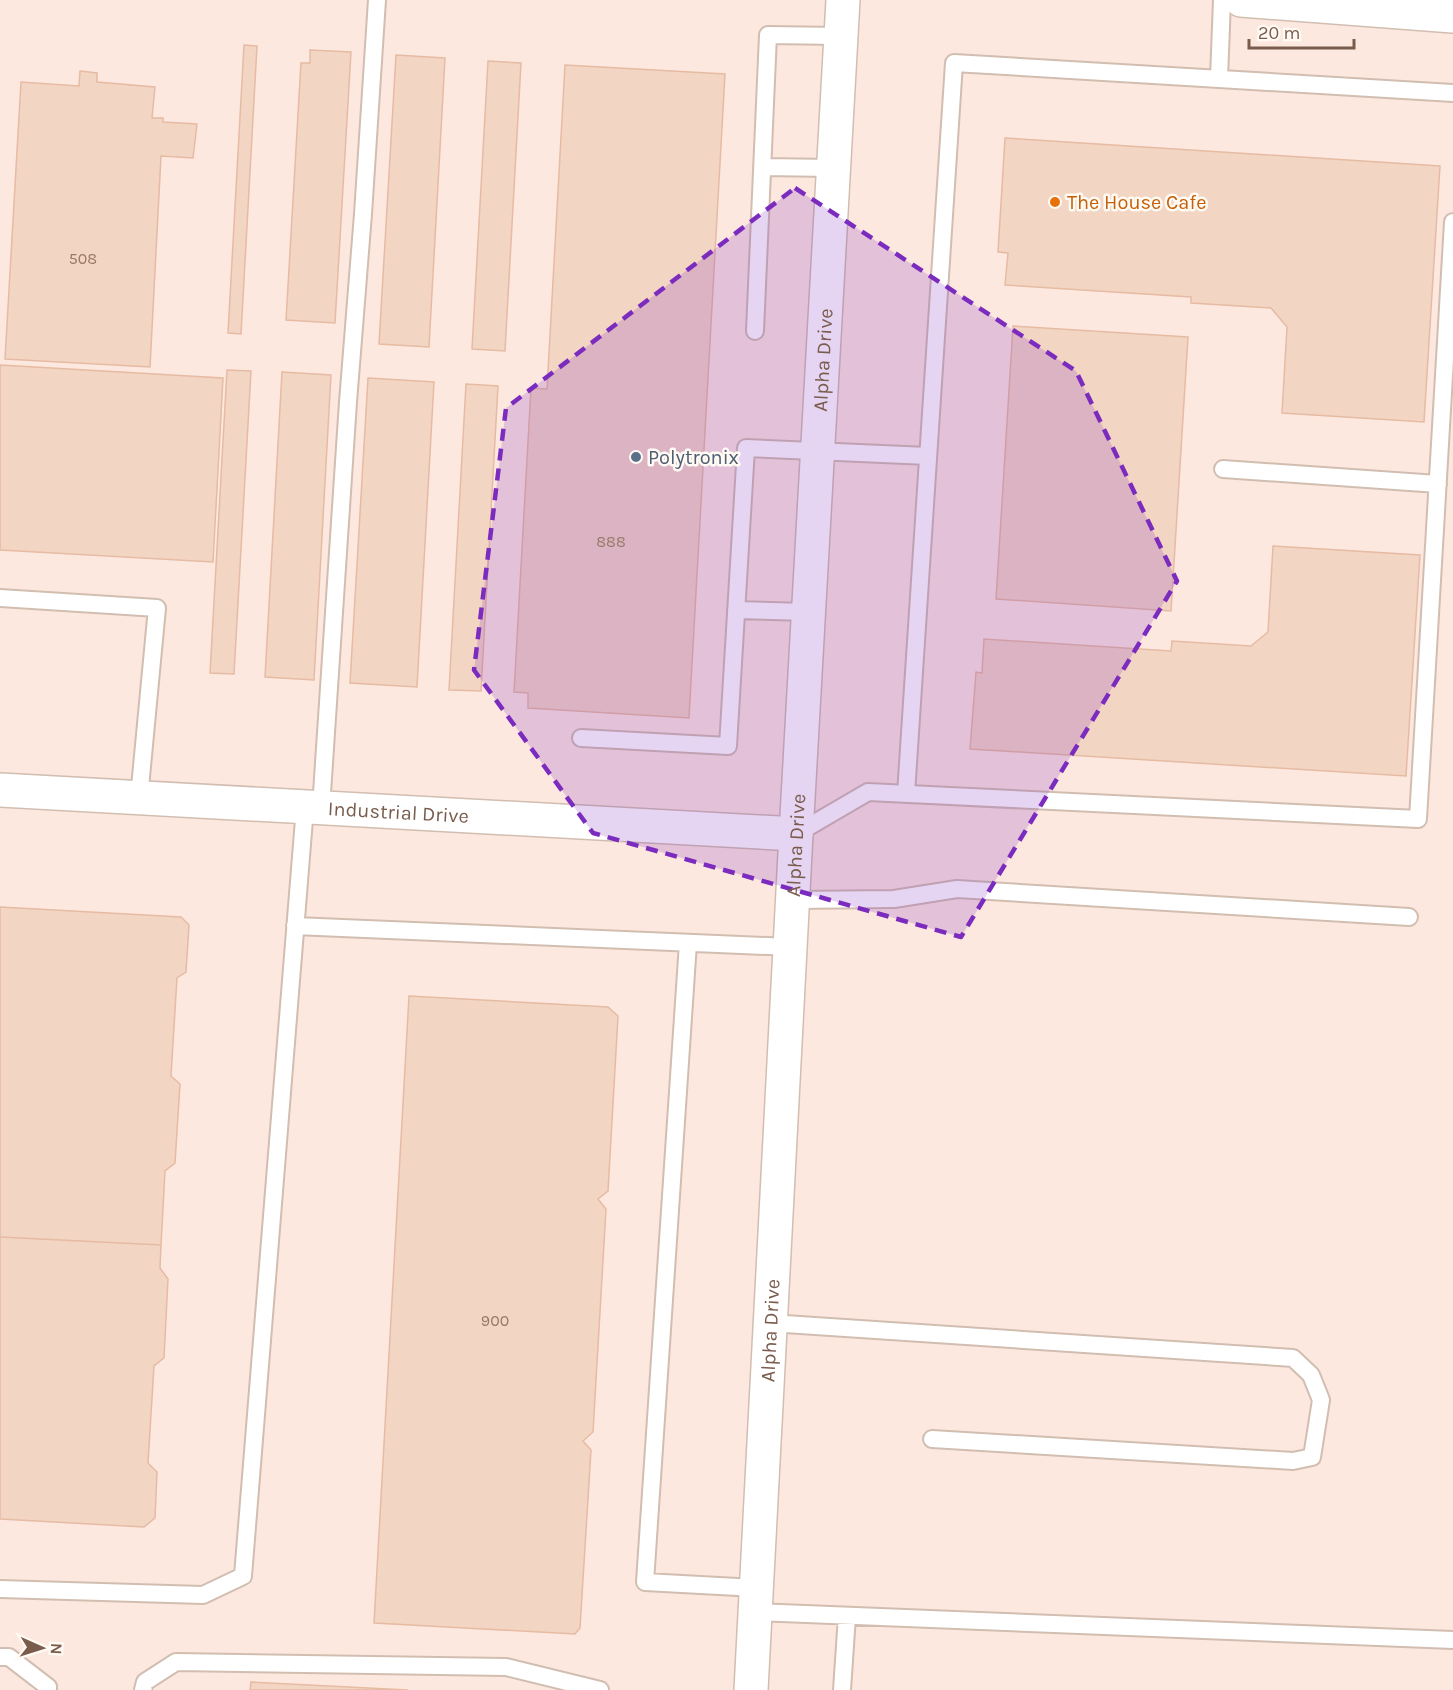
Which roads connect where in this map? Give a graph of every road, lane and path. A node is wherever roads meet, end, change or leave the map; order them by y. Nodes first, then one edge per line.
1 (377, 0) edge
2 (843, 0) edge
3 (1222, 0) edge
4 (1241, 0) edge
5 (1453, 16) edge
6 (840, 36) junction
7 (1219, 79) junction
8 (1453, 93) edge
9 (763, 166) junction
10 (833, 168) junction
11 (1453, 222) edge
12 (755, 331) dead end
13 (817, 452) junction
14 (928, 456) junction
15 (1223, 469) dead end
16 (1438, 484) junction
17 (0, 598) edge
18 (736, 610) junction
19 (808, 612) junction
20 (581, 738) dead end
21 (0, 790) edge
22 (906, 794) junction
23 (139, 798) junction
24 (313, 808) junction
25 (796, 834) junction
26 (792, 900) junction
27 (1409, 916) dead end
28 (296, 926) junction
29 (688, 943) junction
30 (790, 947) junction
31 (770, 1323) junction
32 (933, 1439) dead end
33 (0, 1589) edge
34 (756, 1600) junction
35 (848, 1616) junction
36 (1453, 1640) edge
37 (0, 1657) edge
38 (48, 1690) edge
39 (143, 1690) edge
40 (600, 1690) edge
41 (751, 1690) edge
42 (842, 1690) edge

1 - 24 lane
2 - 6 street, Alpha Drive
3 - 7 lane
4 - 5 street
6 - 9 lane
6 - 10 street, Alpha Drive
7 - 8 lane
7 - 14 lane
9 - 10 lane
9 - 12 lane
10 - 13 street, Alpha Drive
11 - 16 lane
13 - 14 lane
13 - 18 lane
13 - 19 street, Alpha Drive
14 - 22 lane
15 - 16 lane
16 - 22 lane
17 - 23 lane
18 - 19 lane
18 - 20 lane
19 - 25 street, Alpha Drive
21 - 23 street, Industrial Drive
22 - 25 lane
23 - 24 street, Industrial Drive
24 - 25 street, Industrial Drive
24 - 28 lane
25 - 26 street, Alpha Drive
26 - 27 lane
26 - 30 street, Alpha Drive
28 - 29 lane
28 - 33 lane
29 - 30 lane
29 - 34 lane
30 - 31 street, Alpha Drive
31 - 32 lane
31 - 34 street, Alpha Drive
34 - 35 lane
34 - 41 street, Alpha Drive
35 - 36 lane
35 - 42 lane
37 - 38 lane
39 - 40 lane

